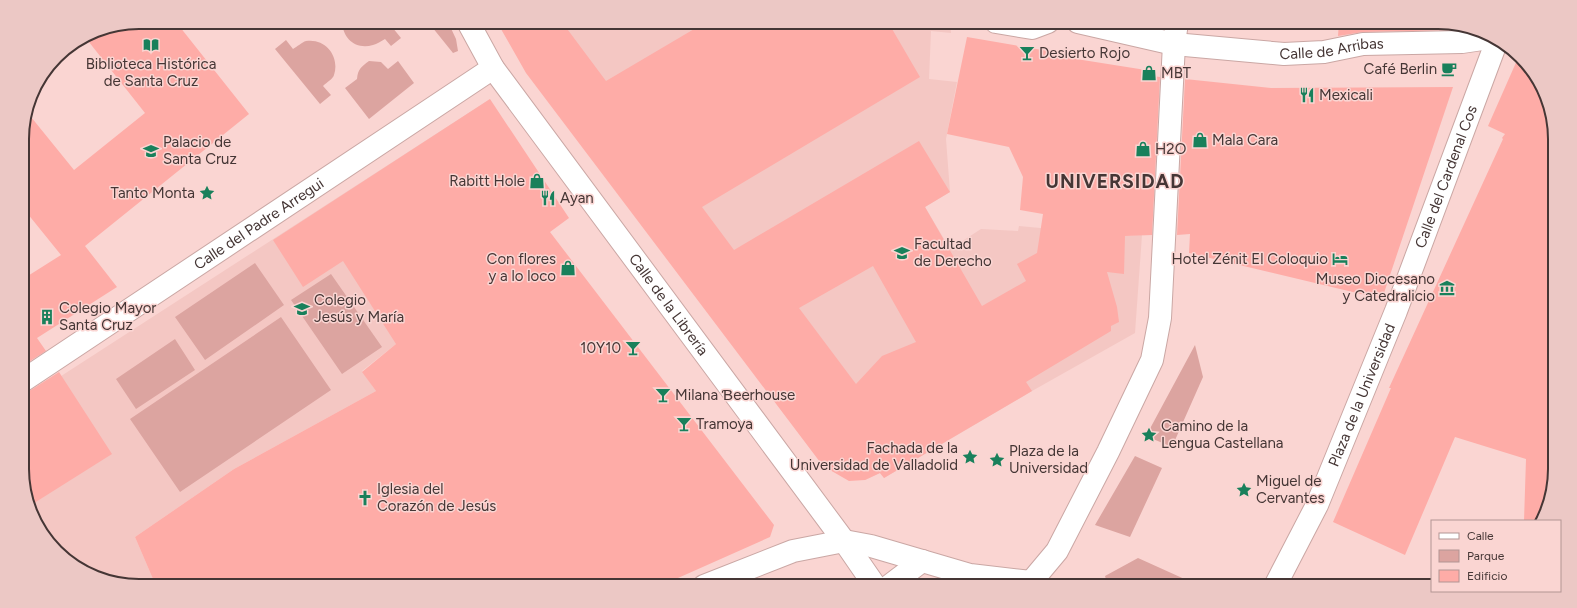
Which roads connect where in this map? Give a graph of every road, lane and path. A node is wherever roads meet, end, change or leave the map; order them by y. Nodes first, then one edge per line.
1 (472, 29) edge
2 (1109, 29) edge
3 (1176, 29) edge
4 (1483, 39) edge
5 (1174, 44) junction
6 (1495, 45) edge
7 (493, 68) junction
8 (1396, 311) joint
9 (29, 377) edge
10 (844, 541) junction
11 (922, 560) junction
12 (722, 579) edge
13 (870, 579) edge
14 (898, 579) edge
15 (998, 579) edge
16 (1036, 579) edge
17 (1278, 579) edge

1 - 7 street, Calle de la Librería
2 - 5 street, Calle de Arribas
3 - 5 street
4 - 5 street, Calle de Arribas
5 - 16 street
6 - 8 street, Calle del Cardenal Cos
7 - 9 street, Calle del Padre Arregui
7 - 10 street, Calle de la Librería
8 - 17 street, Plaza de la Universidad
10 - 11 street
10 - 12 street
10 - 13 street
11 - 14 street
11 - 15 street

